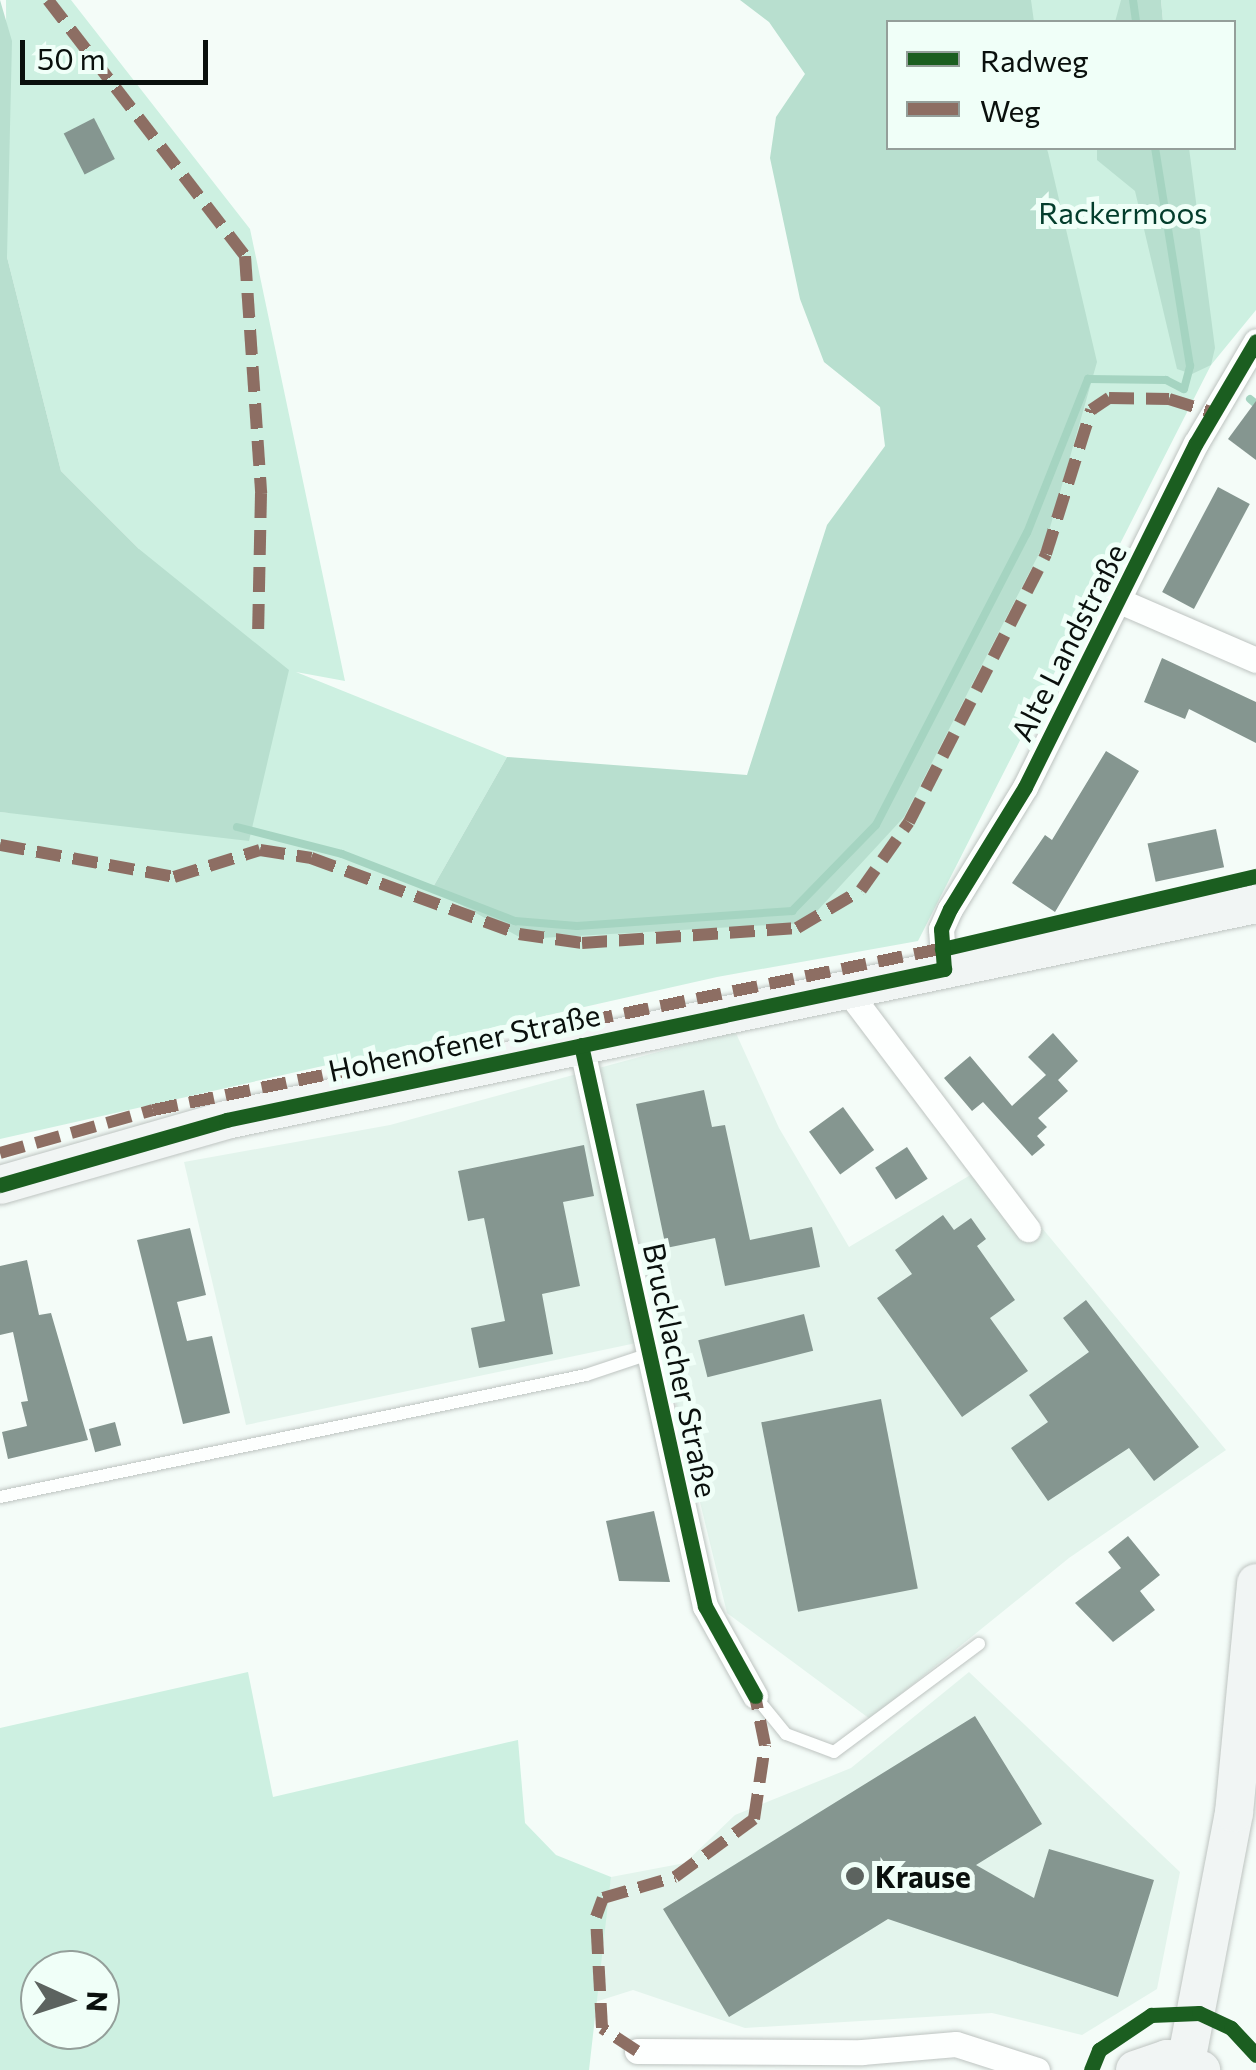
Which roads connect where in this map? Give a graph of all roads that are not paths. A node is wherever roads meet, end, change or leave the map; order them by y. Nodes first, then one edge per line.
1 (1256, 340) edge
2 (1122, 602) junction
3 (1256, 660) edge
4 (1256, 904) edge
5 (944, 968) junction
6 (848, 990) junction
7 (581, 1045) junction
8 (0, 1185) edge
9 (1028, 1230) dead end
10 (649, 1354) junction
11 (0, 1497) edge
12 (1256, 1583) edge
13 (979, 1644) dead end
14 (755, 1696) joint
15 (637, 2051) dead end
16 (1193, 2066) edge
17 (1037, 2070) edge
18 (1135, 2070) edge

1 - 2 street, Alte Landstraße
2 - 3 street
2 - 5 street, Alte Landstraße
4 - 5 main road, Hohenofener Straße
5 - 6 main road, Hohenofener Straße
6 - 7 main road, Hohenofener Straße
6 - 9 street
7 - 8 main road, Hohenofener Straße
7 - 10 street, Brucklacher Straße
10 - 11 lane
10 - 14 street, Brucklacher Straße
12 - 16 main road
13 - 14 lane
15 - 17 street
16 - 18 main road

